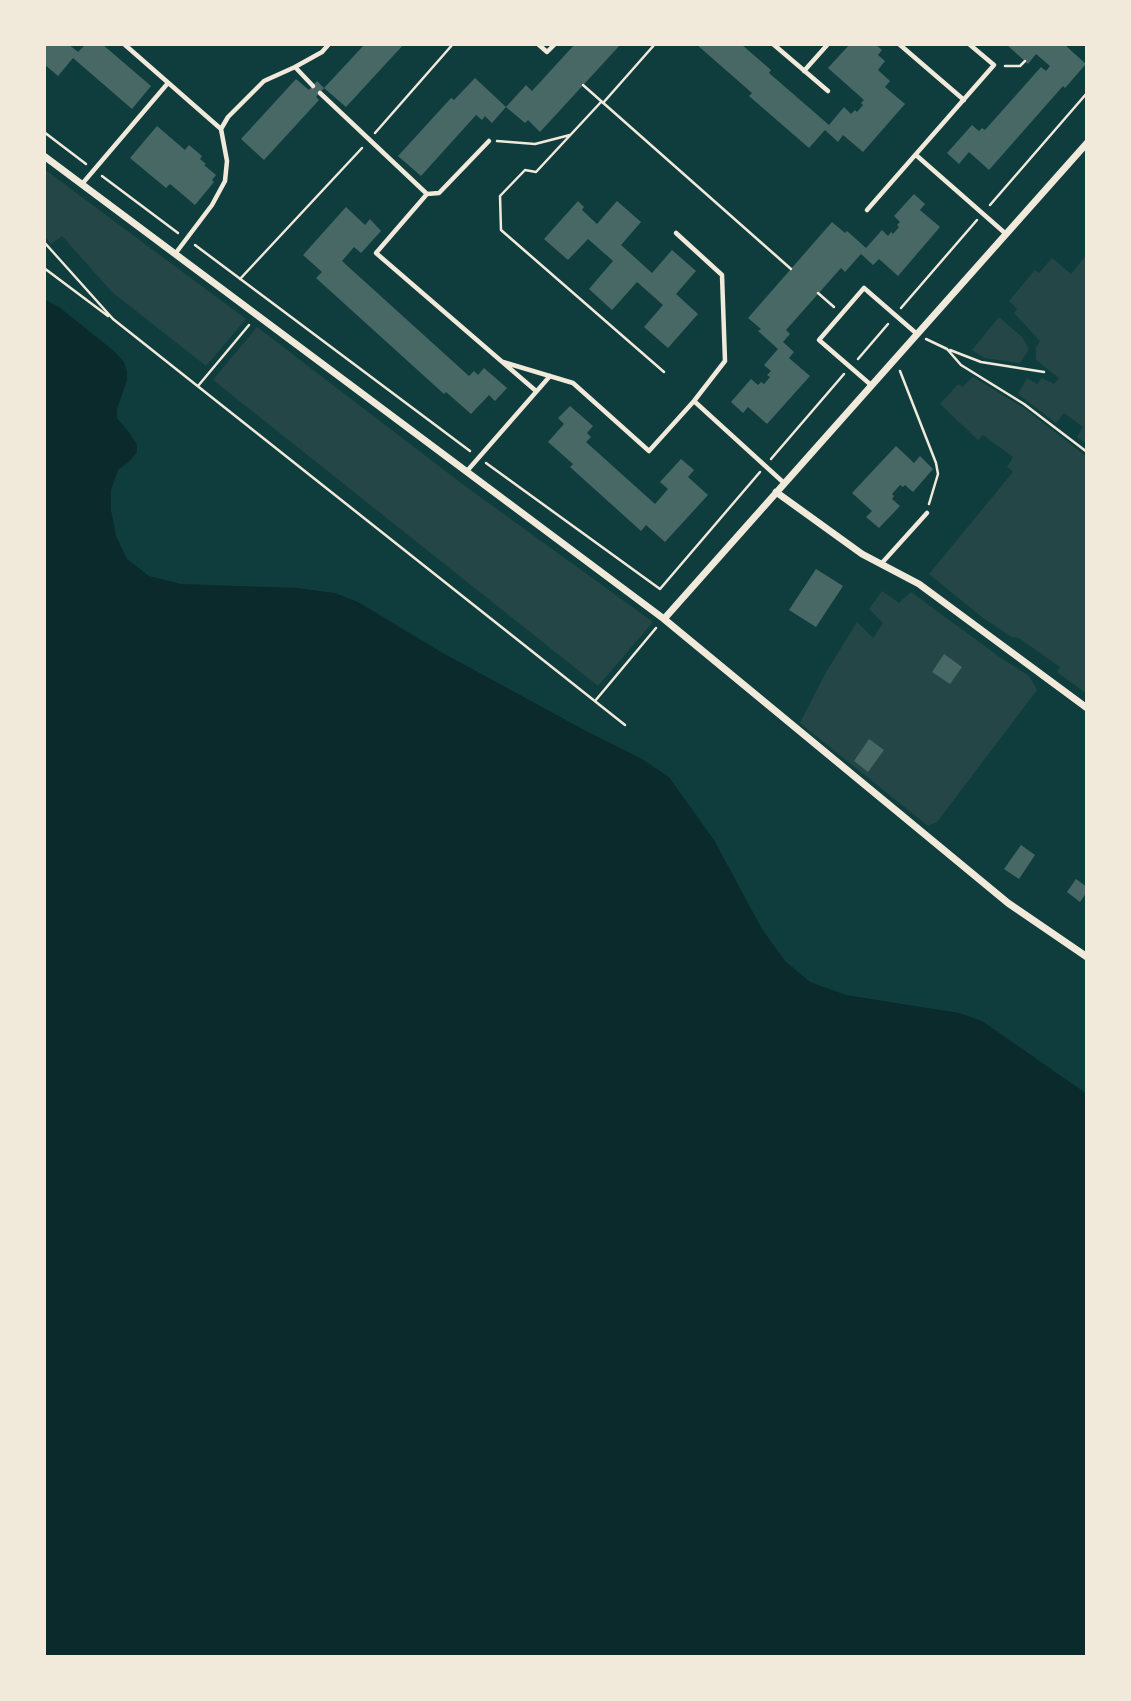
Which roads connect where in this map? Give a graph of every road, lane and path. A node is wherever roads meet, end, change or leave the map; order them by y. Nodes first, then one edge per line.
1 (124, 44) edge
2 (329, 44) edge
3 (453, 44) edge
4 (538, 44) edge
5 (555, 44) edge
6 (655, 44) edge
7 (773, 44) edge
8 (828, 44) edge
9 (898, 44) edge
10 (969, 44) edge
11 (1025, 61) dead end
12 (994, 65) junction
13 (295, 67) junction
14 (804, 71) junction
15 (169, 83) junction
16 (583, 85) dead end
17 (313, 86) dead end
18 (828, 91) dead end
19 (320, 93) dead end
20 (1087, 93) edge
21 (964, 100) junction
22 (603, 102) junction
23 (221, 129) junction
24 (44, 132) edge
25 (570, 135) junction
26 (369, 140) junction
27 (489, 141) joint
28 (1087, 143) edge
29 (916, 155) junction
30 (44, 156) edge
31 (94, 170) junction
32 (81, 184) junction
33 (427, 194) junction
34 (867, 210) dead end
35 (983, 213) junction
36 (676, 233) dead end
37 (1006, 234) junction
38 (187, 239) junction
39 (44, 242) edge
40 (175, 254) junction
41 (44, 268) edge
42 (791, 269) dead end
43 (240, 279) junction
44 (818, 293) dead end
45 (842, 314) junction
46 (895, 315) junction
47 (113, 319) junction
48 (243, 333) dead end
49 (917, 334) junction
50 (947, 349) junction
51 (895, 359) junction
52 (503, 362) junction
53 (850, 367) junction
54 (664, 372) dead end
55 (1044, 372) dead end
56 (550, 376) junction
57 (871, 385) junction
58 (198, 386) junction
59 (536, 391) junction
60 (694, 401) junction
61 (1087, 452) edge
62 (478, 457) junction
63 (765, 467) junction
64 (467, 471) junction
65 (784, 483) junction
66 (776, 492) junction
67 (927, 513) joint
68 (881, 564) junction
69 (664, 619) junction
70 (595, 701) junction
71 (1087, 708) edge
72 (625, 725) dead end
73 (1087, 957) edge

1 - 15 lane
2 - 13 lane
3 - 26 path
4 - 5 lane
6 - 22 path
7 - 14 lane
8 - 14 lane
9 - 21 lane
10 - 12 lane
11 - 12 path
12 - 21 lane
13 - 17 lane
13 - 23 lane
14 - 18 lane
15 - 23 lane
15 - 31 lane
16 - 22 path
19 - 26 lane
20 - 35 path
21 - 29 lane
22 - 25 path
22 - 42 path
23 - 38 lane
24 - 31 path
25 - 27 path
25 - 54 path
26 - 33 lane
26 - 43 path
27 - 33 lane
28 - 37 street
29 - 34 lane
29 - 35 lane
30 - 32 street
31 - 32 lane
31 - 38 path
32 - 40 street
33 - 52 lane
35 - 37 lane
35 - 46 path
36 - 60 lane
37 - 49 street
38 - 40 lane
38 - 43 path
39 - 47 path
40 - 64 street
41 - 47 path
43 - 62 path
44 - 45 path
45 - 46 lane
45 - 53 lane
46 - 49 lane
46 - 53 path
47 - 58 path
48 - 58 path
49 - 50 path
49 - 51 street
50 - 55 path
50 - 61 path
51 - 57 street
51 - 67 path
52 - 56 lane
52 - 59 lane
53 - 57 lane
53 - 63 path
56 - 59 lane
56 - 60 lane
57 - 65 street
58 - 70 path
59 - 62 lane
60 - 63 lane
62 - 63 path
62 - 64 lane
63 - 65 lane
64 - 69 street
65 - 66 street
66 - 68 street
66 - 69 street
67 - 68 lane
68 - 71 street
69 - 70 path
69 - 73 street
70 - 72 path

